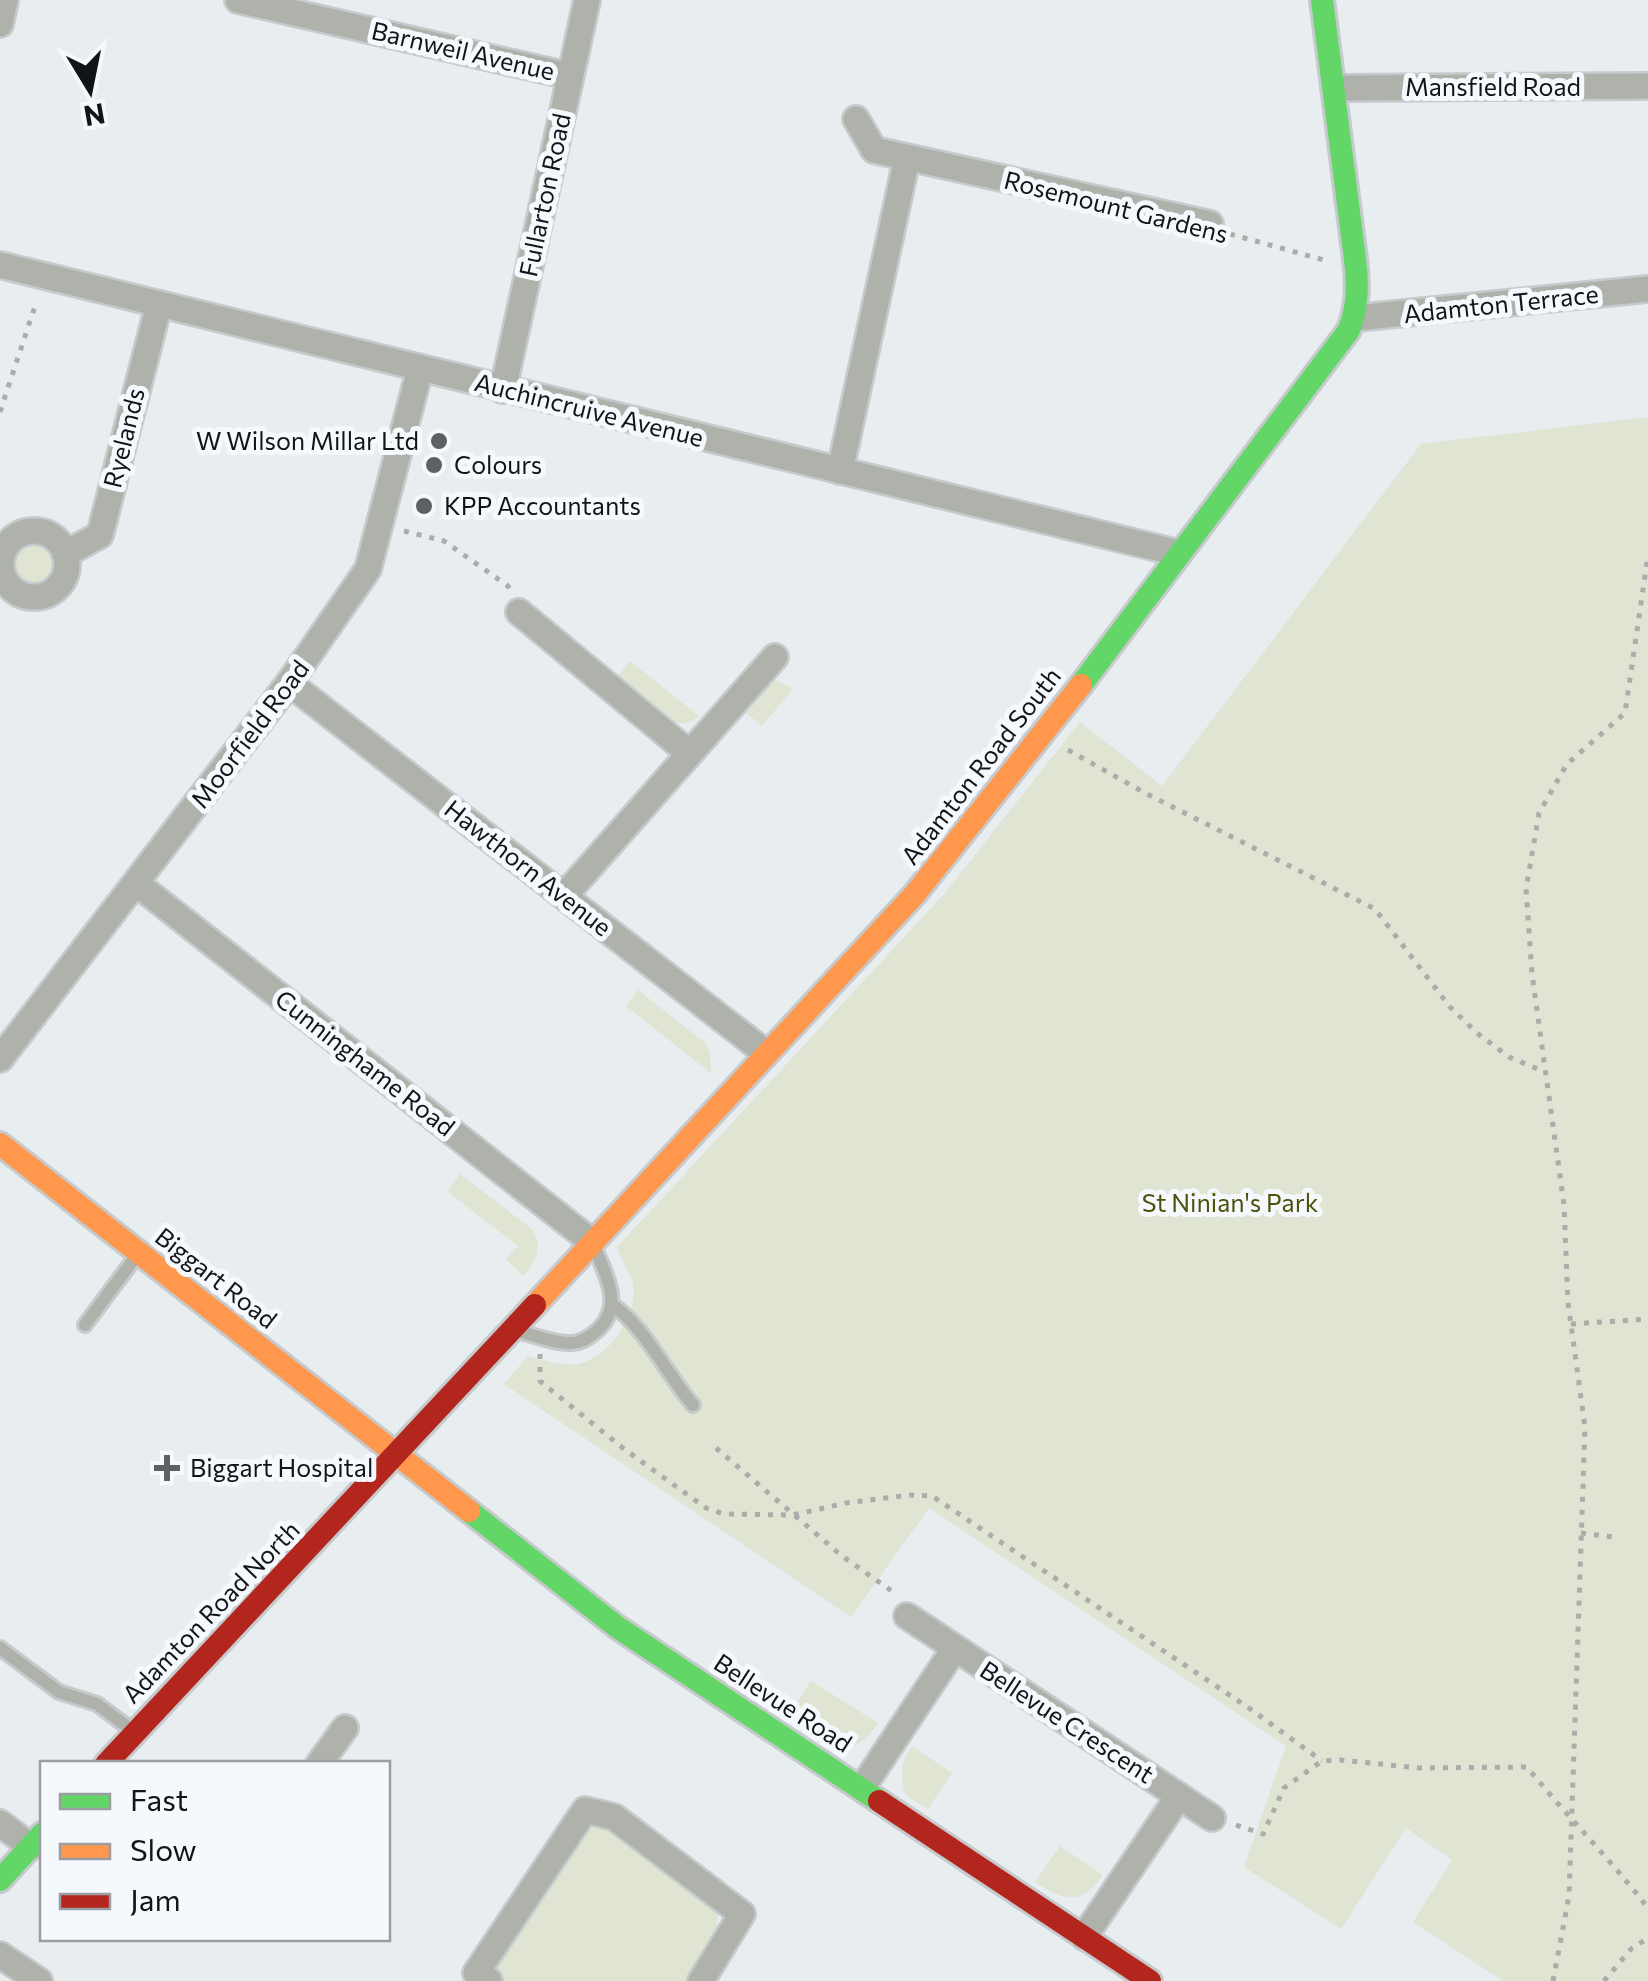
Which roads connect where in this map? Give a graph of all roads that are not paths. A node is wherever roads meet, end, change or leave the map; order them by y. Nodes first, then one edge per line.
1 (5, 0) edge
2 (238, 0) edge
3 (587, 0) edge
4 (1322, 0) edge
5 (321, 9) edge
6 (0, 24) edge
7 (570, 76) junction
8 (1648, 86) edge
9 (1338, 88) junction
10 (856, 118) dead end
11 (907, 158) junction
12 (1210, 224) road end
13 (0, 265) edge
14 (1648, 290) edge
15 (159, 304) junction
16 (1355, 318) junction
17 (420, 369) junction
18 (502, 390) junction
19 (840, 470) junction
20 (1178, 553) junction
21 (66, 554) dead end
22 (518, 612) road end
23 (774, 657) dead end
24 (289, 683) junction
25 (688, 752) junction
26 (137, 884) junction
27 (564, 896) junction
28 (766, 1053) junction
29 (0, 1060) edge
30 (0, 1144) edge
31 (592, 1242) junction
32 (139, 1253) junction
33 (612, 1306) junction
34 (85, 1325) dead end
35 (511, 1330) junction
36 (694, 1405) dead end
37 (397, 1455) junction
38 (907, 1616) road end
39 (0, 1648) edge
40 (955, 1648) junction
41 (346, 1728) dead end
42 (120, 1748) edge
43 (321, 1761) edge
44 (862, 1788) junction
45 (1179, 1796) junction
46 (1212, 1818) road end
47 (0, 1823) edge
48 (37, 1840) edge
49 (0, 1880) edge
50 (1084, 1937) junction
51 (0, 1955) edge
52 (39, 1981) edge
53 (489, 1981) edge
54 (700, 1981) edge
55 (1150, 1981) edge

1 - 6 street
2 - 5 street, Barnweil Avenue
3 - 7 street, Fullarton Road
4 - 9 street
5 - 7 street, Barnweil Avenue
7 - 18 street, Fullarton Road
8 - 9 street, Mansfield Road
9 - 16 street
10 - 11 street, Rosemount Gardens
11 - 12 street, Rosemount Gardens
11 - 19 street
13 - 15 street, Auchincruive Avenue
14 - 16 street, Adamton Terrace
15 - 17 street, Auchincruive Avenue
15 - 21 street, Ryelands
16 - 20 street, Adamton Road South
17 - 18 street, Auchincruive Avenue
17 - 24 street, Moorfield Road
18 - 19 street, Auchincruive Avenue
19 - 20 street, Auchincruive Avenue
20 - 28 street, Adamton Road South
22 - 25 street
23 - 25 street
24 - 26 street, Moorfield Road
24 - 27 street, Hawthorn Avenue
25 - 27 street
26 - 29 street, Moorfield Road
26 - 31 street, Cunninghame Road
27 - 28 street, Hawthorn Avenue
28 - 31 street, Adamton Road South
30 - 32 street, Biggart Road
31 - 33 lane
31 - 35 street, Adamton Road South
32 - 34 lane
32 - 37 street, Biggart Road
33 - 35 lane
33 - 36 lane
35 - 37 street, Adamton Road South
37 - 42 street, Adamton Road North
37 - 44 street, Bellevue Road
38 - 40 street, Bellevue Crescent
39 - 42 lane
40 - 44 street, Bellevue Crescent
40 - 45 street, Bellevue Crescent
41 - 43 street
44 - 50 street, Bellevue Road
45 - 46 street, Bellevue Crescent
45 - 50 street, Bellevue Crescent
47 - 48 street
48 - 49 street
50 - 55 street, Bellevue Road
51 - 52 street
53 - 54 street

